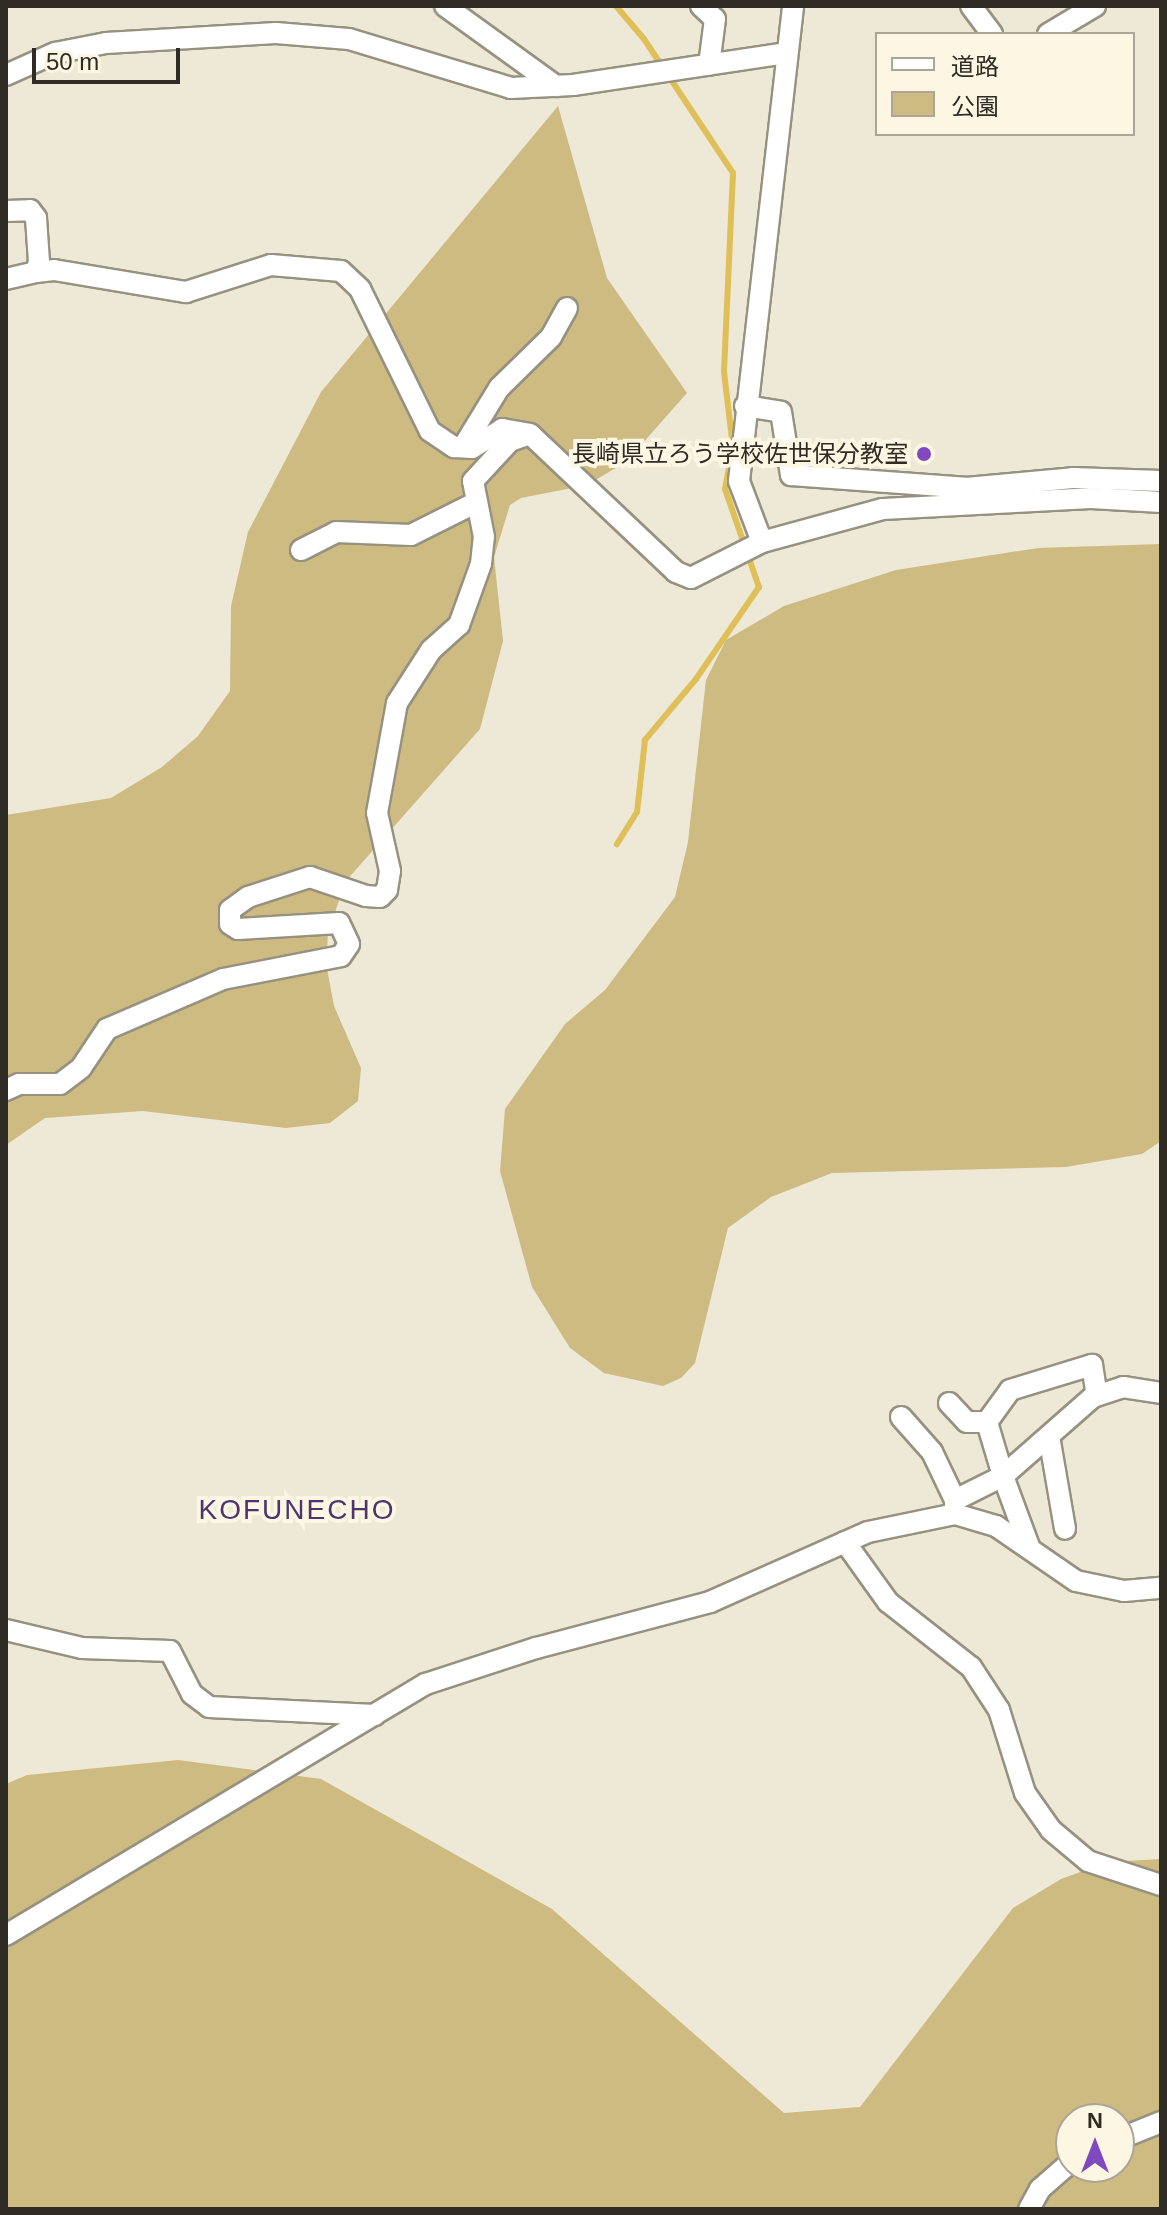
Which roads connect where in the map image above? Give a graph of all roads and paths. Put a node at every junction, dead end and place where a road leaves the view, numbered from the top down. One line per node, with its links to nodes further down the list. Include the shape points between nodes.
1 (445, 6): 11 (street)
2 (701, 6): 9 (street, via 715,19)
3 (793, 6): 8 (street)
4 (971, 6): 6 (street)
5 (1095, 6): 7 (street)
6 (990, 32)
7 (1051, 32)
8 (786, 53): 9 (street); 16 (street)
9 (709, 65): 11 (street)
10 (6, 75): 11 (street, via 55,53 106,43 276,33 349,39 511,88)
11 (556, 86)
12 (6, 211): 13 (street, via 30,210 36,218)
13 (36, 272): 14 (street); 18 (street, via 54,270 186,292 271,265 341,271 360,289 430,431)
14 (6, 279)
15 (567, 308): 18 (street, via 551,337 499,388)
16 (745, 406): 19 (street, via 781,412 791,475 966,488 1073,478); 22 (street, via 739,481)
17 (530, 434): 18 (street, via 502,429 472,448); 21 (street, via 510,441 473,481); 22 (street, via 676,572 691,578)
18 (463, 447)
19 (1161, 481)
20 (1161, 502): 22 (street, via 1091,498 931,510 910,506)
21 (475, 503): 23 (street, via 411,535 336,532); 24 (street, via 484,537 481,564 459,625 431,650 397,703 377,813 390,871 387,890 380,897 366,896 310,877 248,897 230,910 230,924 238,929 339,923 349,944 341,956 223,979 107,1029 81,1068 60,1084 19,1084)
22 (757, 545)
23 (301, 550)
24 (6, 1090)
25 (1161, 1393): 26 (street, via 1123,1387)
26 (1097, 1396): 29 (street, via 1092,1365 1010,1390); 30 (street)
27 (949, 1403): 29 (street, via 967,1422)
28 (901, 1417): 32 (street, via 932,1452)
29 (987, 1422): 31 (street)
30 (1049, 1436): 31 (street); 33 (street)
31 (1003, 1476): 32 (street); 35 (street)
32 (955, 1507): 34 (street); 35 (street)
33 (1065, 1529)
34 (845, 1542): 38 (street, via 710,1602 536,1648 426,1684); 39 (street, via 888,1602 971,1667 999,1710 1025,1793 1051,1830 1088,1861)
35 (1030, 1549): 36 (street, via 1076,1581 1124,1591)
36 (1161, 1588)
37 (6, 1630): 38 (street, via 82,1648 170,1651 192,1694 209,1707)
38 (375, 1715): 40 (street)
39 (1161, 1885)
40 (6, 1935)
41 (1161, 2122): 42 (street)
42 (1135, 2133)
43 (1055, 2176): 44 (street)
44 (1029, 2209)

